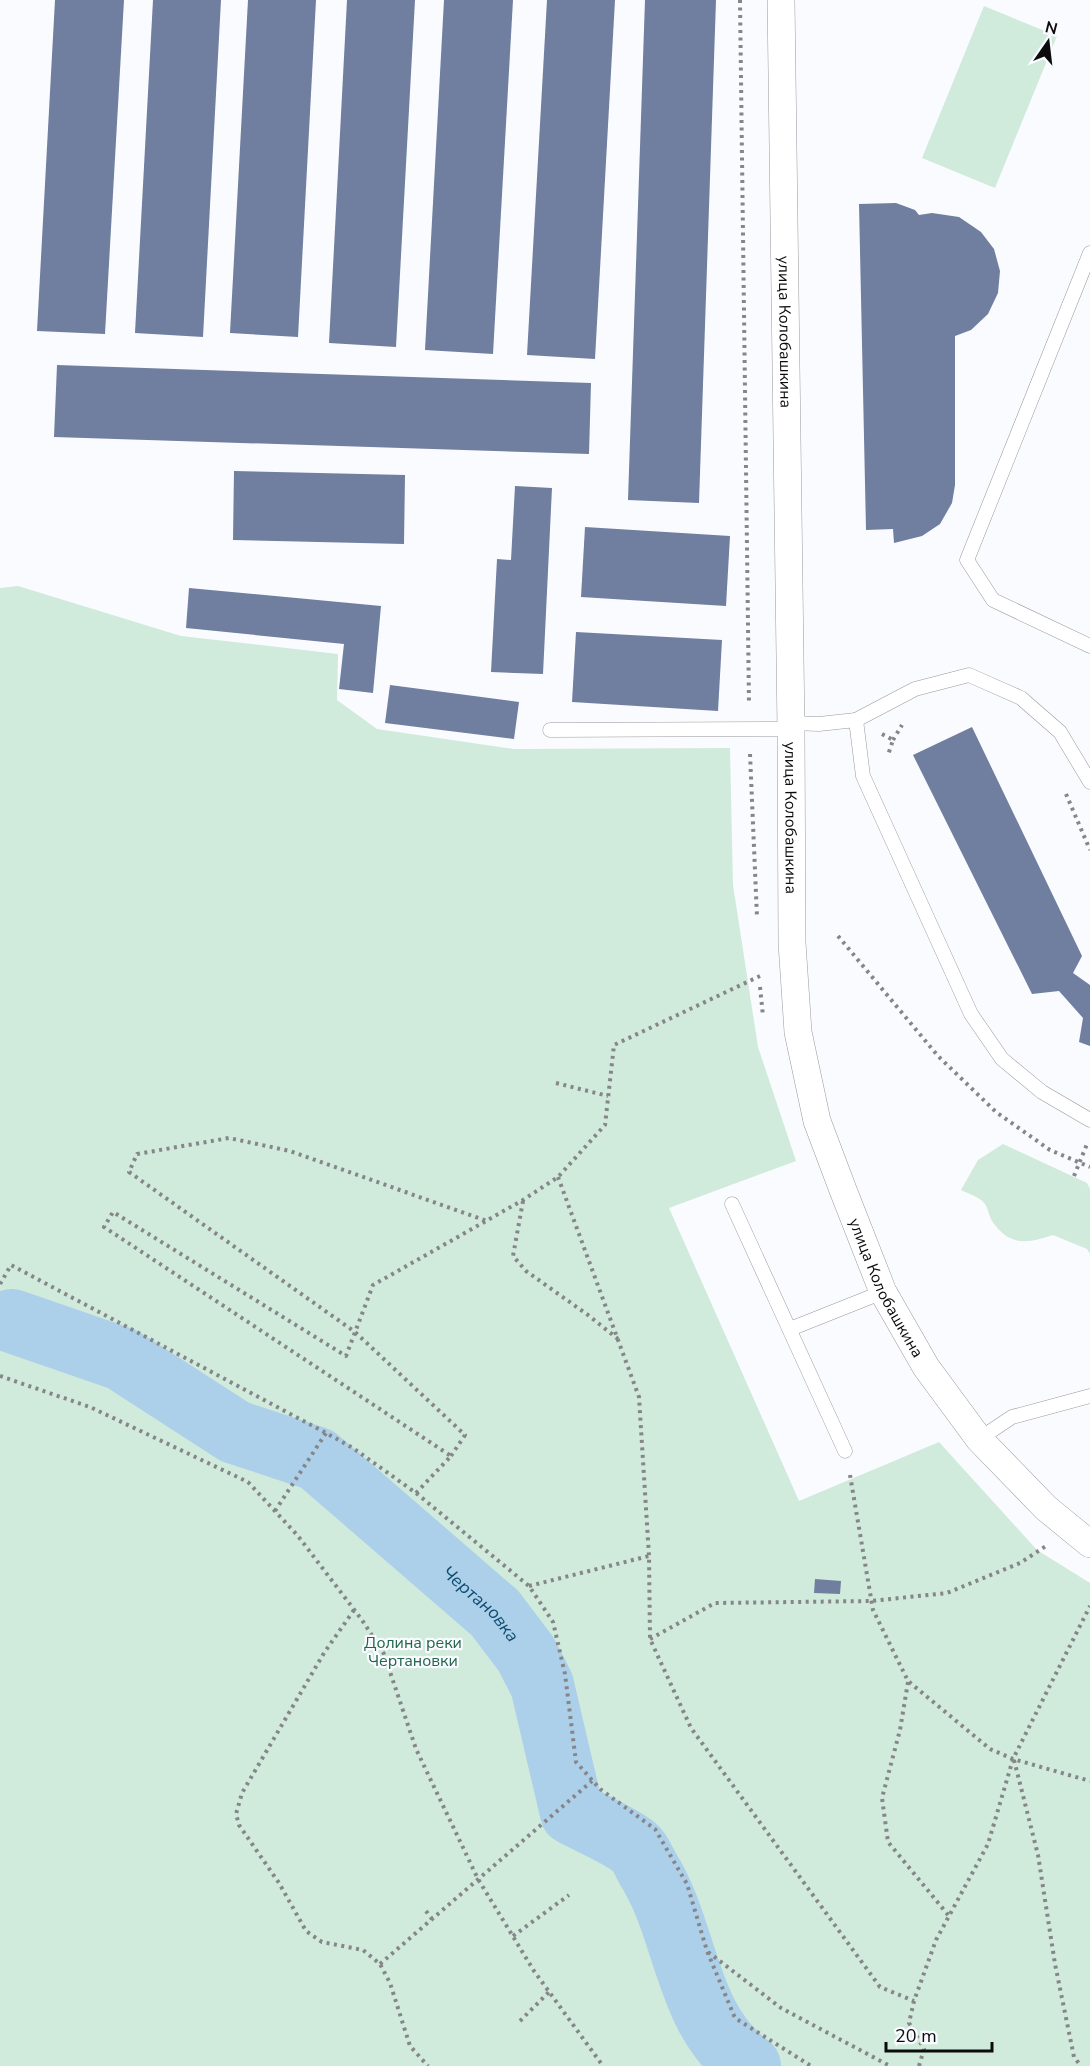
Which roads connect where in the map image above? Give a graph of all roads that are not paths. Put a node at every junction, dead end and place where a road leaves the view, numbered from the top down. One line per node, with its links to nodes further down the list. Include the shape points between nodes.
1 (781, 0): 5 (street, улица Колобашкина)
2 (1090, 253): 3 (lane, via 967,560 993,600)
3 (1090, 646)
4 (856, 720): 5 (lane); 7 (lane, via 915,689 969,675 1021,698 1060,732); 8 (lane, via 863,776 971,1014 1002,1059 1042,1092)
5 (791, 726): 6 (lane); 10 (street, улица Колобашкина, via 792,944 798,1032 817,1121)
6 (550, 730)
7 (1090, 782)
8 (1090, 1120)
9 (732, 1204): 11 (lane)
10 (883, 1292): 11 (lane); 13 (street, улица Колобашкина, via 926,1367)
11 (790, 1329): 14 (lane)
12 (1090, 1396): 13 (lane, via 1012,1417)
13 (979, 1439): 15 (street, улица Колобашкина, via 1046,1508)
14 (845, 1451)
15 (1090, 1544)

